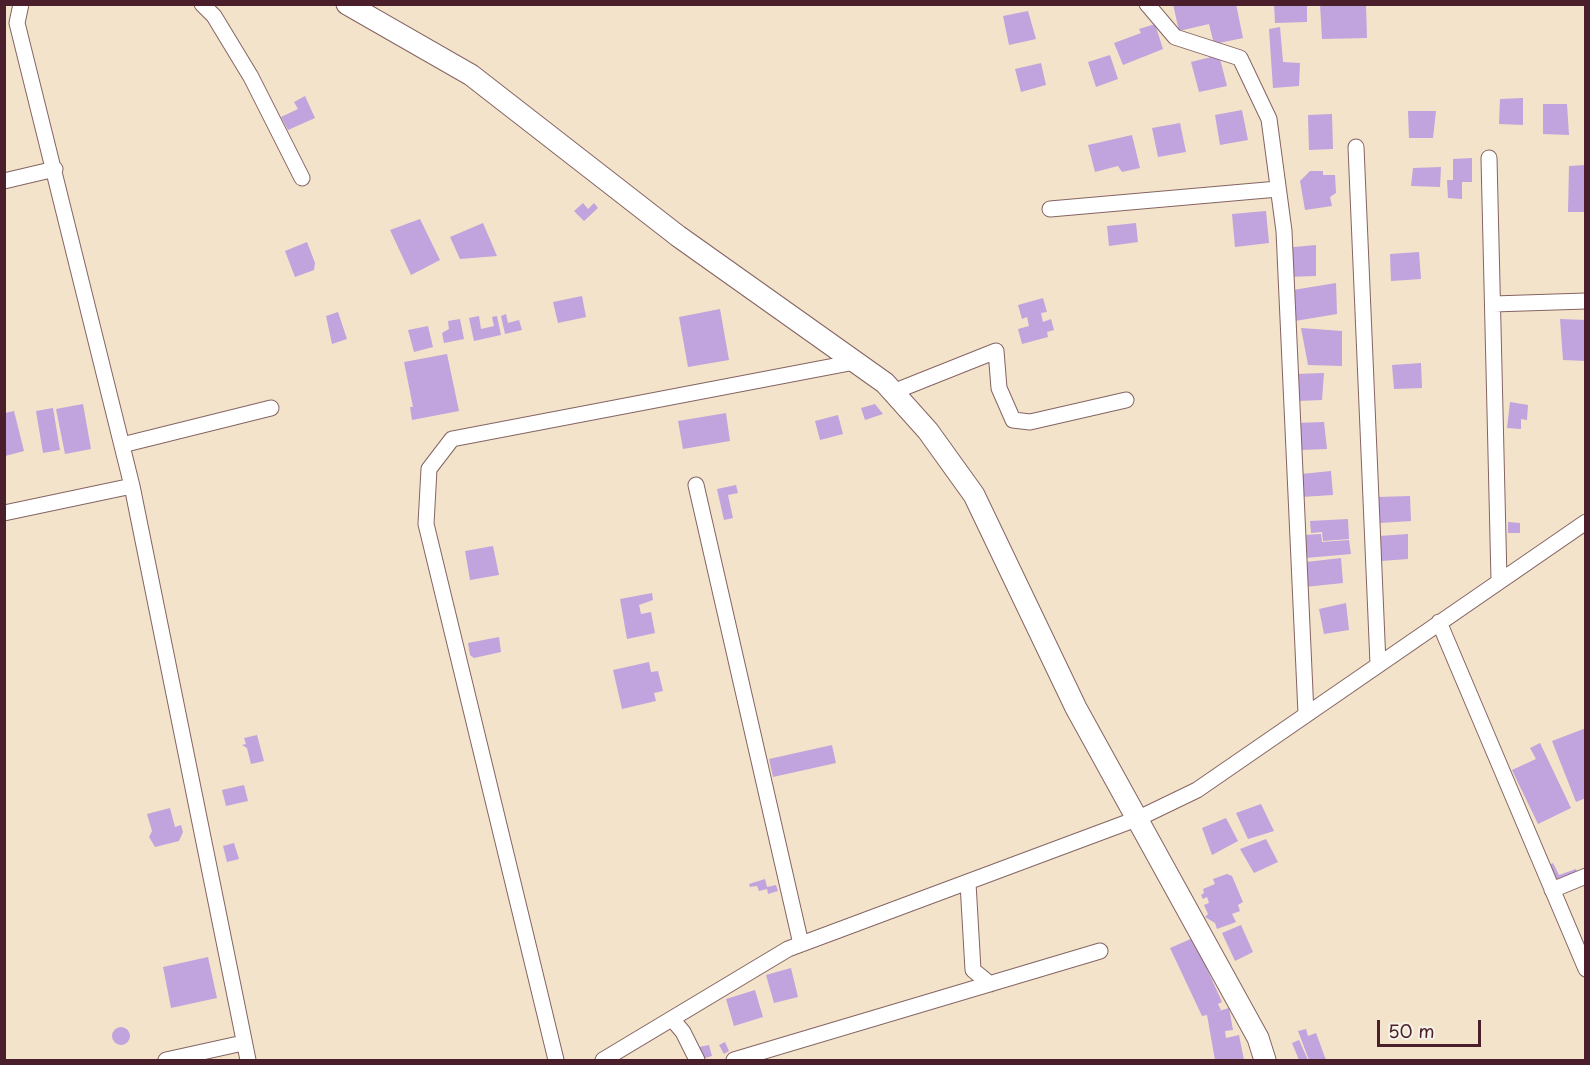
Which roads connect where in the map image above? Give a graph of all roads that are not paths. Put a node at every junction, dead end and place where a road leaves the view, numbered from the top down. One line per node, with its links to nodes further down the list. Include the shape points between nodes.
1 (21, 4): 7 (street, via 17,23)
2 (202, 4): 8 (street, via 214,16 251,77)
3 (347, 4): 14 (street, via 471,75 678,236)
4 (1147, 4): 10 (street, via 1175,37 1240,58 1269,119)
5 (1356, 147): 25 (street)
6 (1489, 158): 13 (street)
7 (55, 169): 9 (street); 18 (street)
8 (302, 178)
9 (4, 181)
10 (1278, 189): 11 (street); 26 (street, via 1284,231)
11 (1050, 209)
12 (1586, 300): 13 (street)
13 (1493, 304): 23 (street)
14 (855, 362): 15 (street); 39 (street, via 452,438 429,469 426,524)
15 (893, 392): 16 (street, via 996,351 999,388 1013,420 1030,422); 27 (street, via 928,431 974,495 1076,708)
16 (1126, 400)
17 (271, 408): 18 (street)
18 (122, 445): 20 (street)
19 (696, 484): 31 (street)
20 (132, 486): 21 (street); 36 (street)
21 (4, 513)
22 (1586, 522): 23 (street)
23 (1499, 580): 24 (street)
24 (1438, 622): 25 (street); 30 (street)
25 (1378, 664): 26 (street)
26 (1306, 714): 27 (street, via 1197,790)
27 (1139, 818): 29 (street); 43 (street, via 1258,1038)
28 (1586, 876): 30 (street)
29 (968, 884): 31 (street); 34 (street, via 974,970)
30 (1552, 890): 33 (street)
31 (801, 945): 35 (street)
32 (1100, 951): 34 (street)
33 (1586, 969)
34 (990, 984): 42 (street)
35 (672, 1019): 40 (street); 41 (street)
36 (243, 1043): 37 (street); 38 (street)
37 (166, 1060)
38 (248, 1060)
39 (556, 1060)
40 (603, 1060)
41 (697, 1060)
42 (734, 1060)
43 (1265, 1060)

